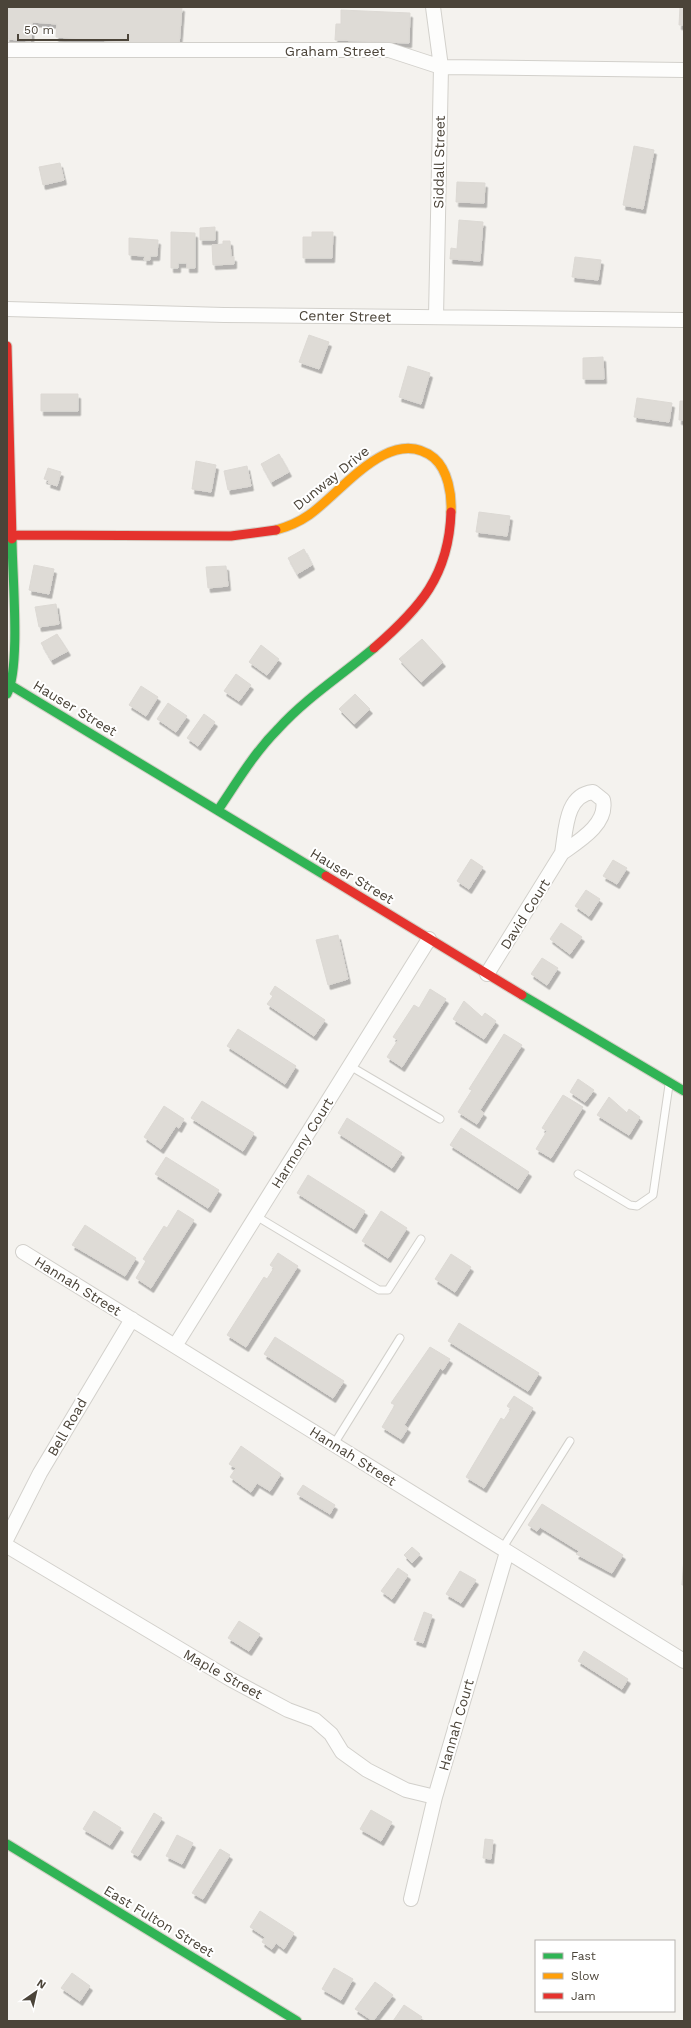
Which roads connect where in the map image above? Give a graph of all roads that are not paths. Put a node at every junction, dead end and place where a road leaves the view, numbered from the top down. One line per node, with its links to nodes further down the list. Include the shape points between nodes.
1 (432, 7): 3 (street, Siddall Street)
2 (7, 50): 3 (street, Graham Street, via 389,50)
3 (441, 67): 4 (street, Graham Street); 6 (street, Siddall Street)
4 (684, 70)
5 (7, 309): 6 (street, Center Street)
6 (436, 317): 7 (street, Center Street)
7 (684, 320)
8 (7, 346): 9 (street)
9 (12, 535): 10 (street, via 14,645); 11 (street, Dunway Drive, via 220,535 270,532 298,522 316,511 381,455 402,448 411,448 427,453 440,465 450,490 452,518 445,556 435,581 412,612 387,638 281,725)
10 (8, 688): 11 (street, Hauser Street)
11 (218, 810): 13 (street, Hauser Street)
12 (562, 853): 14 (street, David Court)
13 (429, 939): 14 (street, Hauser Street); 15 (street, Harmony Court)
14 (487, 974): 16 (street, Hauser Street)
15 (350, 1066): 18 (lane); 20 (street, Harmony Court)
16 (669, 1083): 17 (street, Hauser Street); 19 (lane, via 653,1195 637,1206 630,1205)
17 (684, 1091)
18 (440, 1119)
19 (578, 1174)
20 (256, 1216): 21 (lane, via 379,1290 388,1290); 25 (street, Harmony Court)
21 (421, 1239)
22 (23, 1252): 23 (street, Hannah Street)
23 (132, 1319): 25 (street, Hannah Street); 28 (street, Bell Road, via 44,1467)
24 (400, 1338): 27 (lane)
25 (175, 1346): 27 (street, Hannah Street)
26 (570, 1441): 30 (lane)
27 (334, 1444): 30 (street, Hannah Street)
28 (7, 1538)
29 (7, 1546): 32 (street, Maple Street, via 230,1679 288,1710 316,1720 331,1734 342,1752 367,1770 406,1790)
30 (505, 1550): 31 (street, Hannah Street); 32 (street, Hannah Court)
31 (684, 1662)
32 (435, 1797): 34 (street, Hannah Court)
33 (7, 1844): 35 (street, East Fulton Street)
34 (411, 1899)
35 (297, 2021)

